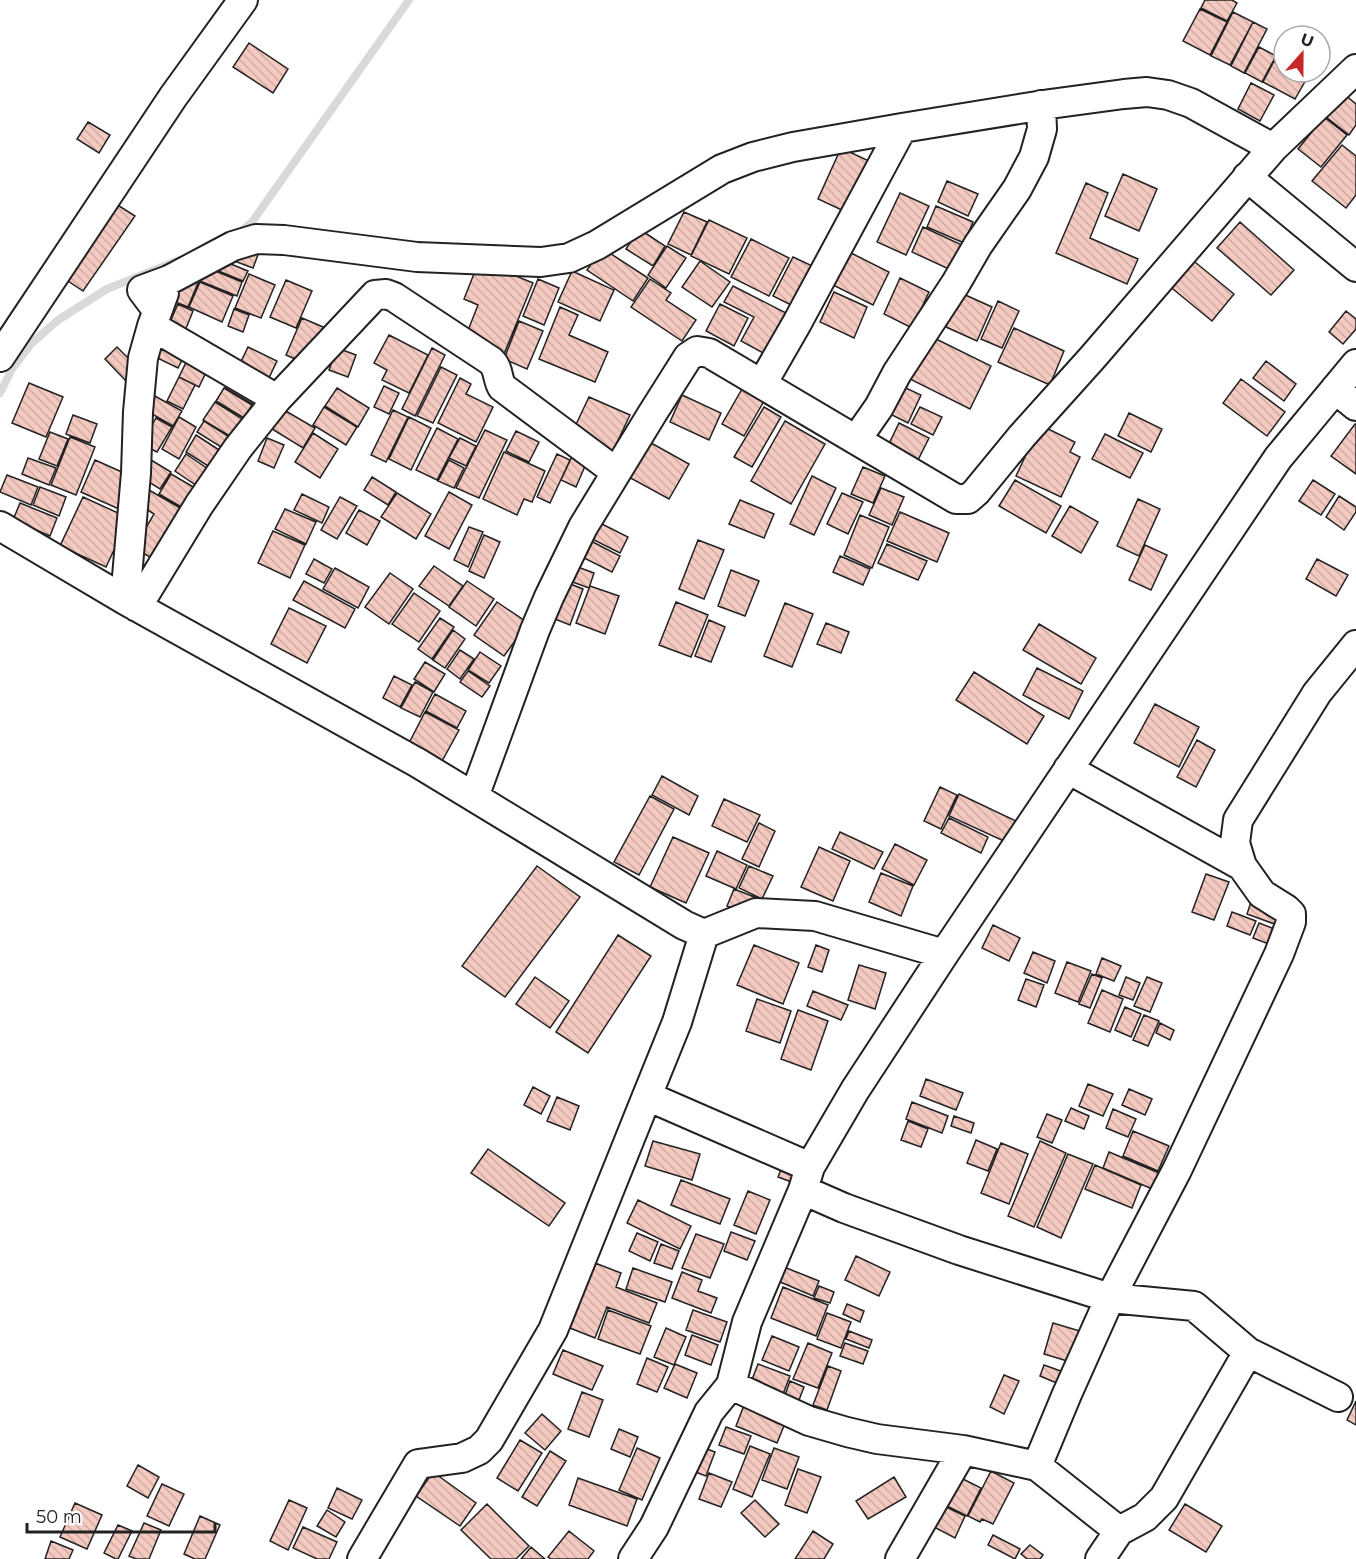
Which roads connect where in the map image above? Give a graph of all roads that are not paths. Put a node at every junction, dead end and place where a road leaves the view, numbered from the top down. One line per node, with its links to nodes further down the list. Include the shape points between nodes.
1 (243, 0): 9 (street, via 173,97)
2 (1356, 69): 5 (street)
3 (1041, 105): 4 (street); 5 (street, via 1147,92 1168,94); 14 (street, via 1042,129 1034,157 1017,189)
4 (902, 128): 8 (street, via 793,147 722,169 569,258 541,262 417,257 256,240 233,246 142,290); 11 (street)
5 (1273, 148): 6 (street)
6 (1247, 177): 7 (street); 14 (street, via 968,499 956,499)
7 (1356, 267)
8 (155, 318): 13 (street); 17 (street, via 143,358 138,412)
9 (0, 357)
10 (1356, 364): 12 (street)
11 (762, 384): 14 (street); 15 (street, via 709,353 697,351 688,357)
12 (1346, 398): 19 (street, via 1278,458)
13 (277, 399): 15 (street, via 375,295 386,294 494,363 502,387); 17 (street, via 238,448)
14 (856, 440)
15 (616, 472): 20 (street, via 583,527 549,597)
16 (0, 526): 17 (street)
17 (131, 603): 20 (street)
18 (1356, 645): 21 (street, via 1317,693 1238,820 1235,843)
19 (1068, 769): 21 (street); 23 (street)
20 (474, 797): 22 (street)
21 (1242, 866): 26 (street, via 1262,894 1291,914 1291,922 1177,1170)
22 (704, 934): 23 (street, via 756,913 815,916); 24 (street, via 677,1022)
23 (944, 954): 25 (street, via 855,1090)
24 (647, 1096): 25 (street); 33 (street, via 553,1330 489,1440 462,1458 418,1464)
25 (807, 1179): 26 (street, via 844,1208); 28 (street, via 747,1322)
26 (1110, 1298): 27 (street, via 1194,1306); 31 (street)
27 (1248, 1352): 29 (street); 32 (street, via 1164,1497 1145,1517)
28 (731, 1385): 30 (street, via 809,1421 847,1432); 34 (street, via 709,1412 654,1527)
29 (1338, 1397)
30 (963, 1450): 31 (street); 35 (street)
31 (1037, 1466): 32 (street)
32 (1119, 1531): 36 (street)
33 (362, 1559)
34 (633, 1559)
35 (900, 1559)
36 (1100, 1559)

